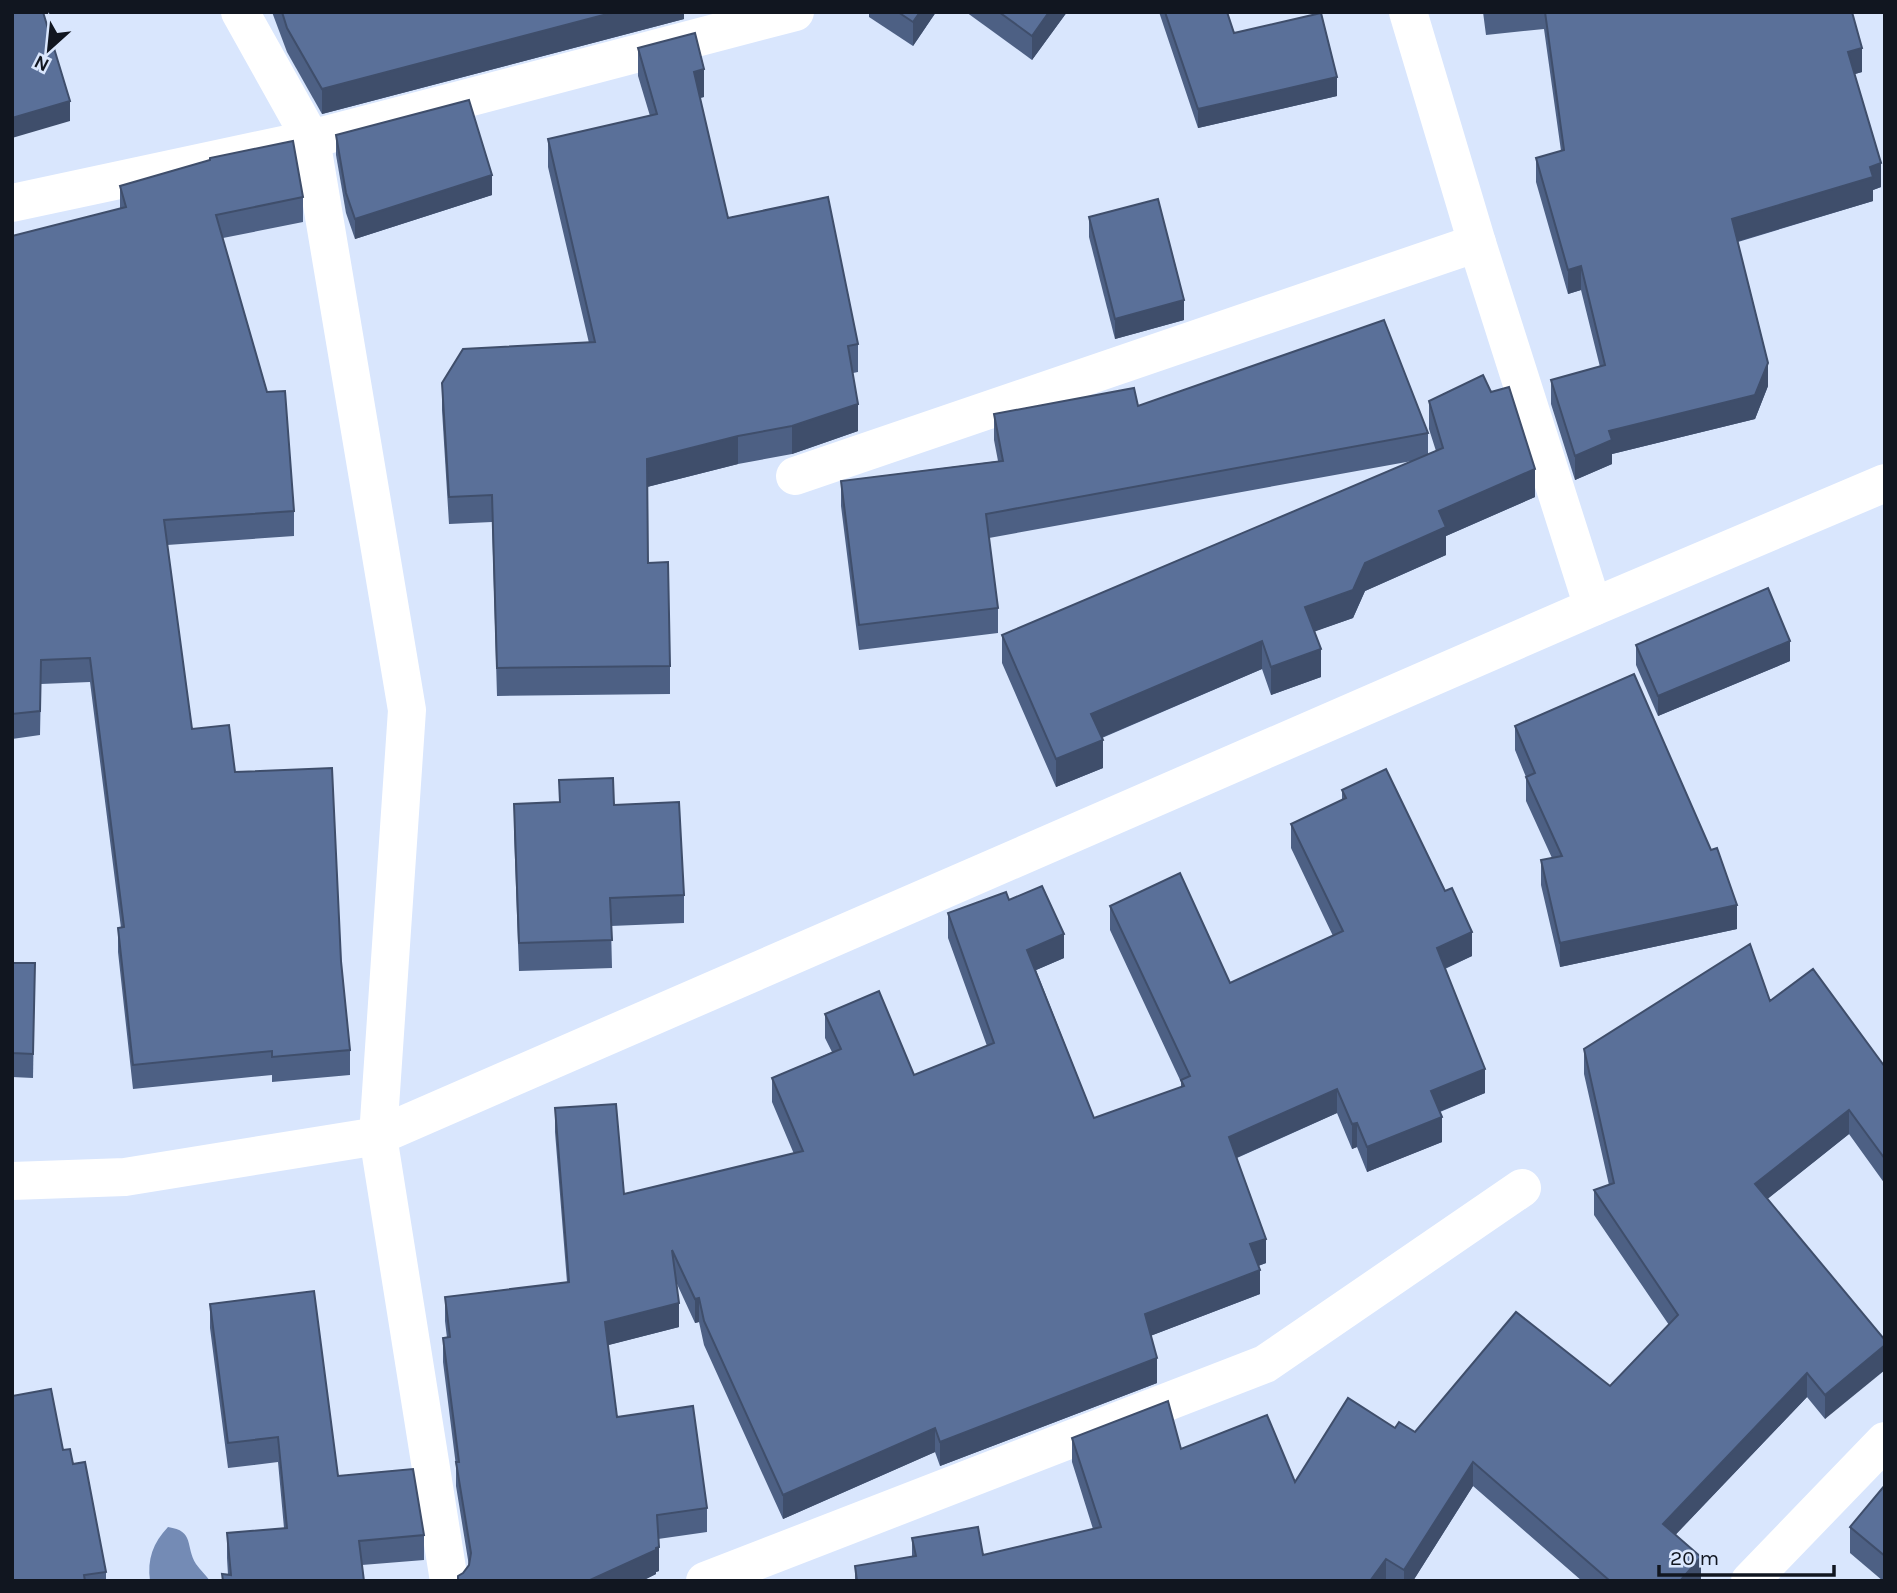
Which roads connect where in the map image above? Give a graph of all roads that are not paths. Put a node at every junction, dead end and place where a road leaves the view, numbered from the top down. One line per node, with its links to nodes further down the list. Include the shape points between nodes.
1 (240, 12): 4 (street)
2 (795, 12): 4 (street)
3 (1408, 12): 6 (street)
4 (311, 139): 5 (street); 10 (street, via 407,710)
5 (12, 203)
6 (1477, 243): 7 (street); 9 (street)
7 (795, 476)
8 (1885, 482): 9 (street)
9 (1593, 607): 10 (street)
10 (378, 1136): 11 (street, via 125,1177); 14 (street)
11 (12, 1181)
12 (1522, 1188): 15 (street, via 1265,1364)
13 (1885, 1441): 16 (street)
14 (449, 1581)
15 (705, 1581)
16 (1750, 1581)

